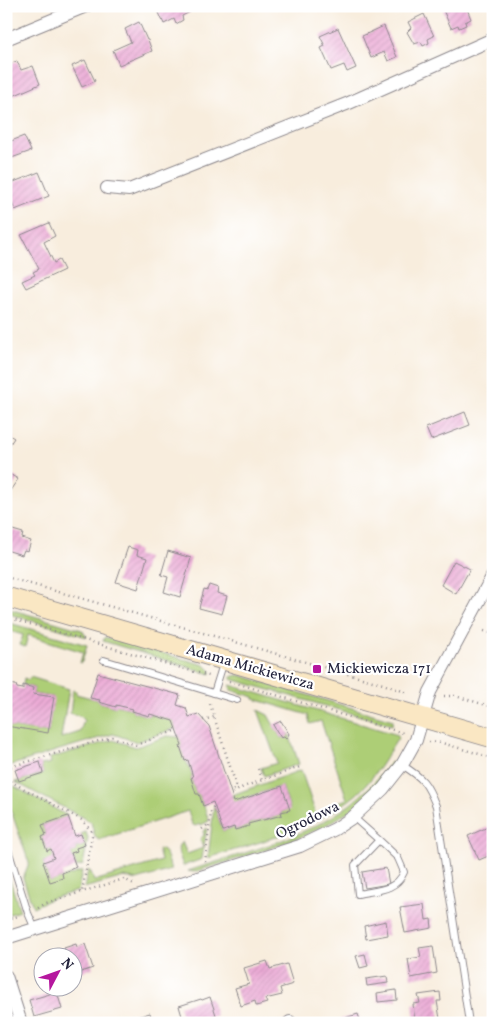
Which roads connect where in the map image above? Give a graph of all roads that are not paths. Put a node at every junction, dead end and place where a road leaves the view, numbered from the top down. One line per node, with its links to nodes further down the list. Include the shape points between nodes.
1 (86, 6): 2 (street)
2 (6, 39)
3 (493, 39): 4 (street, via 349,103 129,190)
4 (107, 188)
5 (493, 575): 11 (street, Ogrodowa, via 430,692)
6 (6, 597): 8 (main road, Adama Mickiewicza)
7 (104, 660): 9 (lane)
8 (224, 660): 9 (lane); 11 (main road, Adama Mickiewicza)
9 (214, 693): 10 (lane)
10 (237, 700)
11 (422, 719): 12 (main road, Adama Mickiewicza); 13 (street, Ogrodowa, via 416,740)
12 (493, 738)
13 (402, 765): 14 (street, Ogrodowa, via 383,790); 21 (lane, via 420,777 436,806)
14 (354, 817): 15 (lane); 17 (street, Ogrodowa, via 300,846)
15 (379, 840): 15 (lane, via 398,858 404,872 397,884 358,894 355,865)
16 (6, 843): 17 (lane)
17 (36, 929): 18 (street, Ogrodowa)
18 (6, 938)
19 (6, 976): 20 (street)
20 (21, 1023)
21 (469, 1023)

